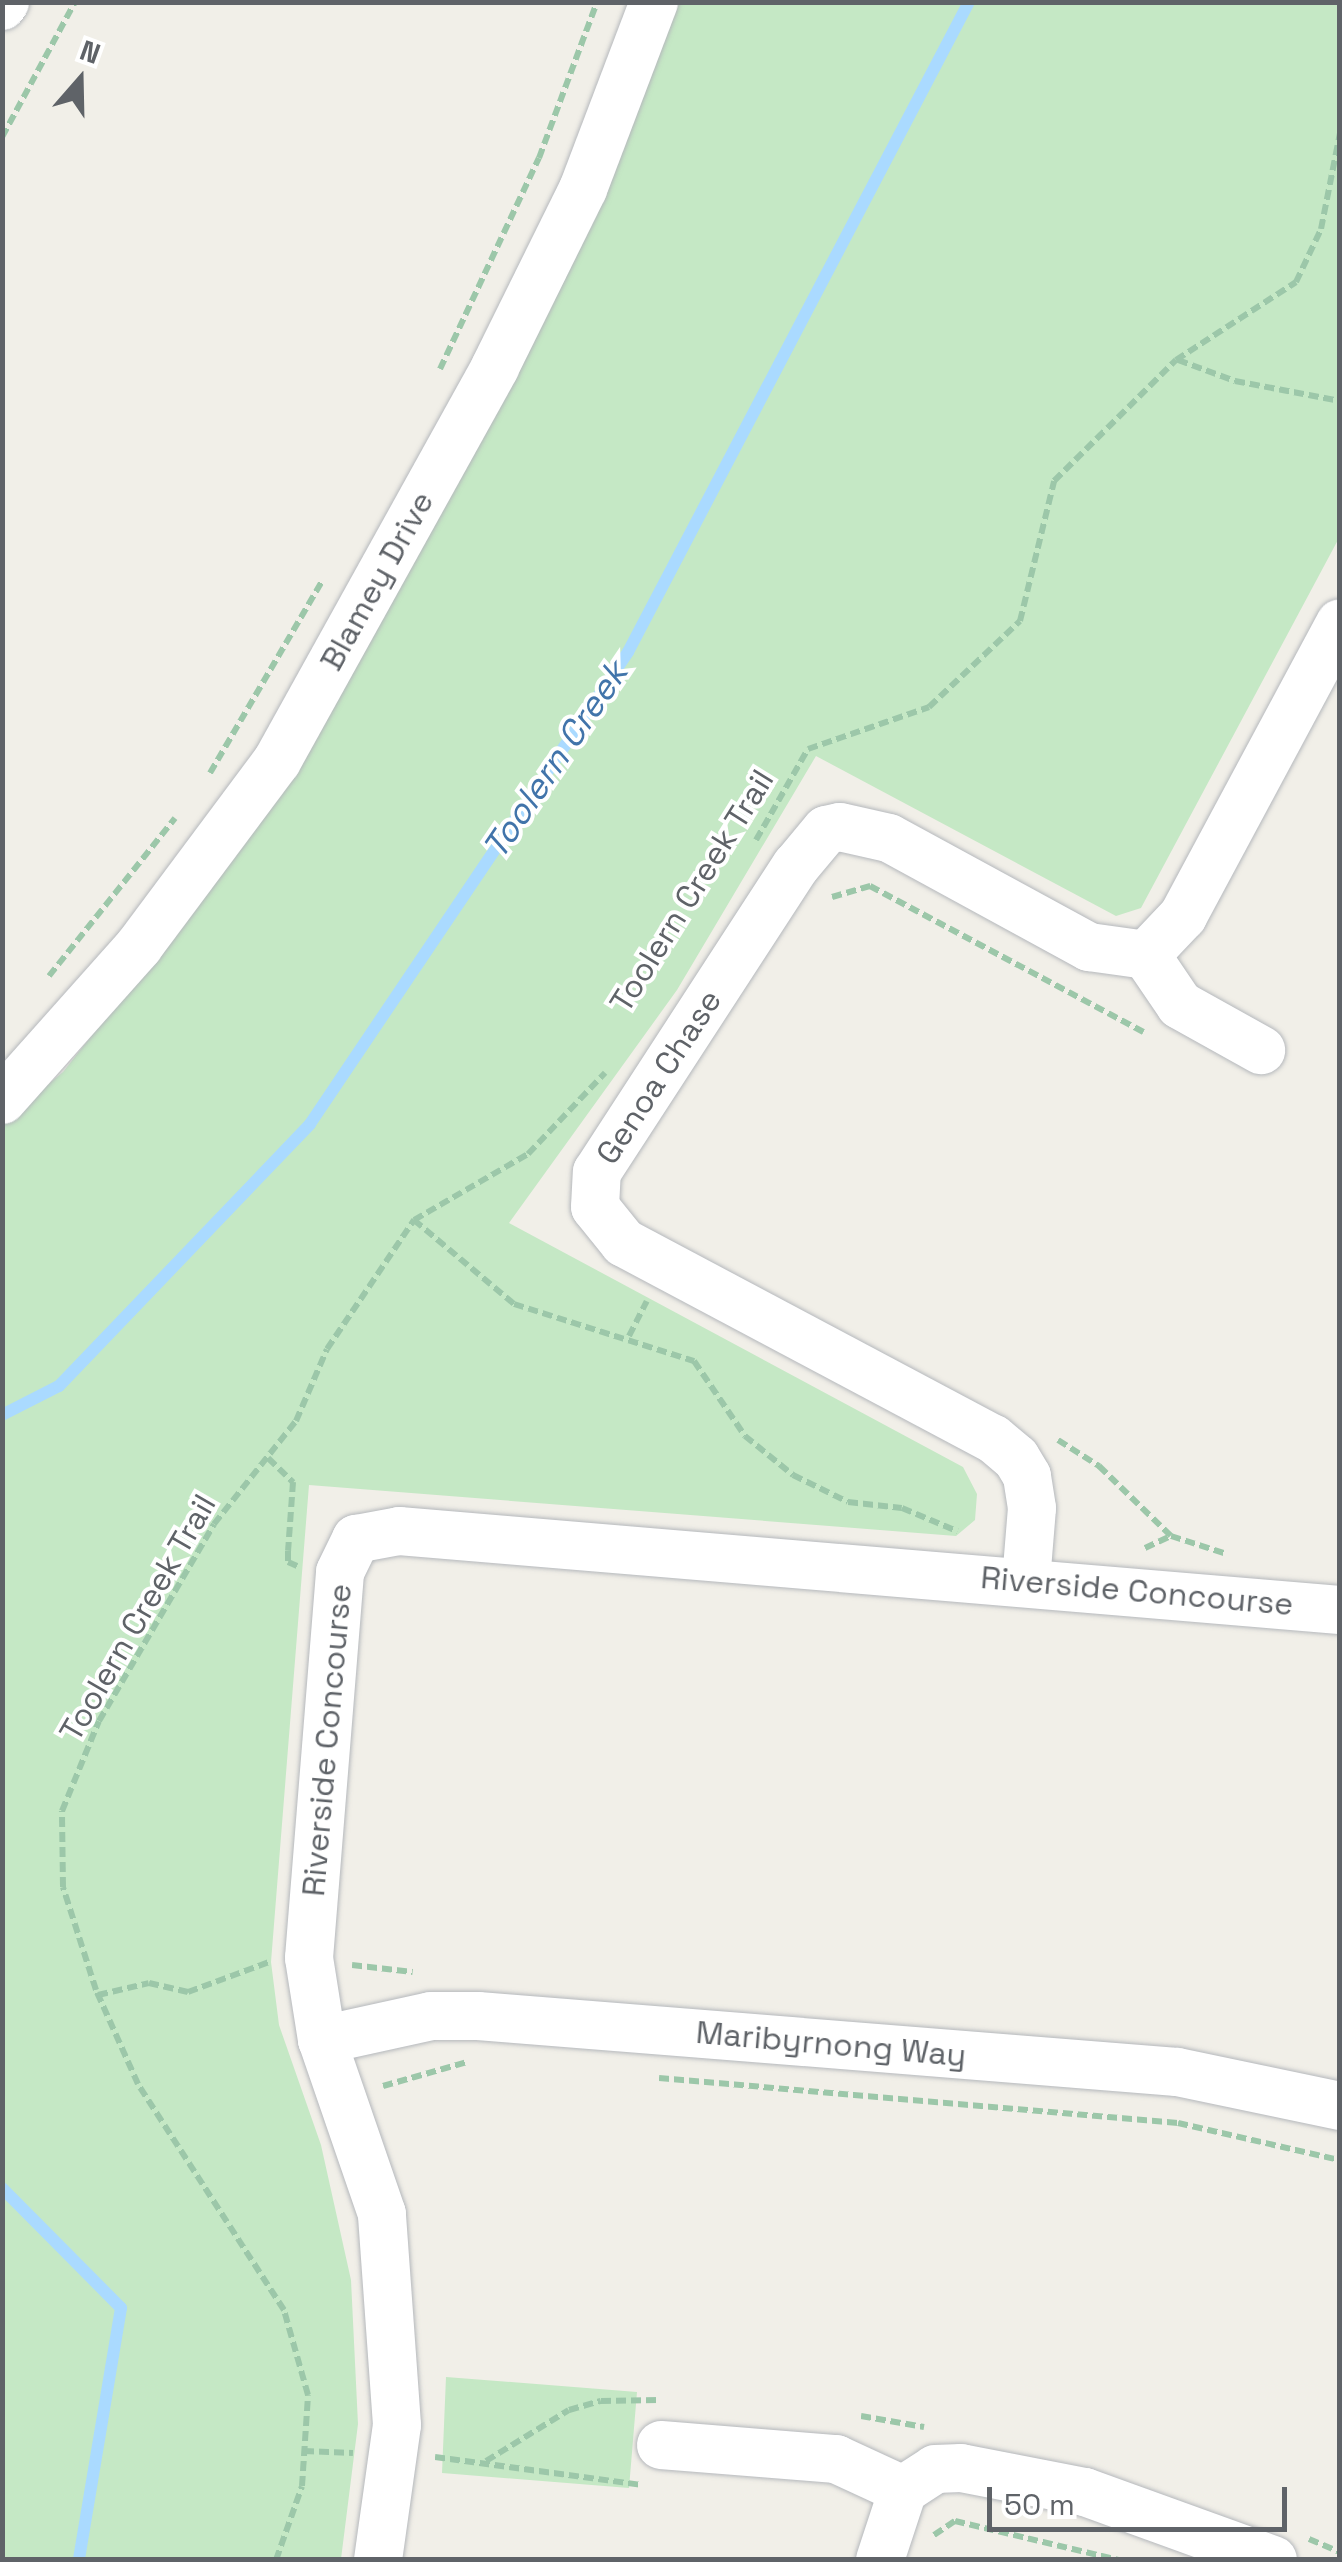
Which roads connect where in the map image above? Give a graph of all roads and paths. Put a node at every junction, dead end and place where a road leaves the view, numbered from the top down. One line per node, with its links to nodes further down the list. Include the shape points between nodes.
1 (75, 2): 5 (path)
2 (597, 2): 7 (path, via 540,158)
3 (654, 2): 20 (street, Blamey Drive, via 584,189 504,349 277,761 139,946)
4 (1340, 133): 6 (path, Toolern Creek Trail, via 1321,229 1296,282)
5 (2, 137)
6 (1176, 360): 8 (path, via 1235,381); 13 (path, Toolern Creek Trail, via 1054,482 1020,620 929,707 808,749)
7 (433, 384)
8 (1340, 401)
9 (332, 564): 11 (path)
10 (1340, 623): 15 (street, via 1183,916)
11 (205, 780)
12 (180, 811): 16 (path)
13 (750, 851)
14 (824, 908): 17 (path, via 836,891 870,886)
15 (1146, 956): 18 (street, via 1180,1005); 24 (street, Genoa Chase, via 1089,947 889,838 840,826 826,830 618,1136 594,1186 594,1207 624,1243 992,1439 1016,1458 1030,1492)
16 (44, 982)
17 (1151, 1036)
18 (1261, 1050)
19 (614, 1060): 21 (path, Toolern Creek Trail, via 528,1154)
20 (2, 1100)
21 (414, 1220): 24 (path, via 514,1304 694,1361 745,1436 793,1474 848,1502 902,1508); 27 (path, Toolern Creek Trail, via 327,1349 296,1421 205,1539 100,1721 62,1811 64,1886)
22 (1040, 1428): 23 (path, via 1099,1466)
23 (1171, 1536)
24 (1027, 1560): 25 (street, Riverside Concourse); 26 (street, Riverside Concourse, via 399,1531 356,1539 340,1572)
25 (1340, 1610)
26 (310, 1958): 27 (path, via 284,1956 188,1992 149,1983); 28 (street, Riverside Concourse)
27 (98, 1995): 38 (path, Toolern Creek Trail, via 138,2084 284,2310 308,2395 302,2486)
28 (322, 2040): 32 (street, Maribyrnong Way, via 431,2016 478,2016 1178,2072); 34 (street, Riverside Concourse, via 382,2214 397,2374)
29 (487, 2064): 31 (path, via 468,2062)
30 (645, 2077): 33 (path, via 1178,2123)
31 (377, 2087)
32 (1340, 2106)
33 (1340, 2160)
34 (394, 2454): 35 (path); 39 (street, Riverside Concourse)
35 (657, 2465): 36 (street, via 836,2459)
36 (902, 2490): 40 (street); 42 (street, via 935,2469 1002,2475 1168,2517)
37 (926, 2540): 41 (path, via 955,2522)
38 (276, 2560)
39 (378, 2560)
40 (880, 2560)
41 (1119, 2560)
42 (1273, 2560)

